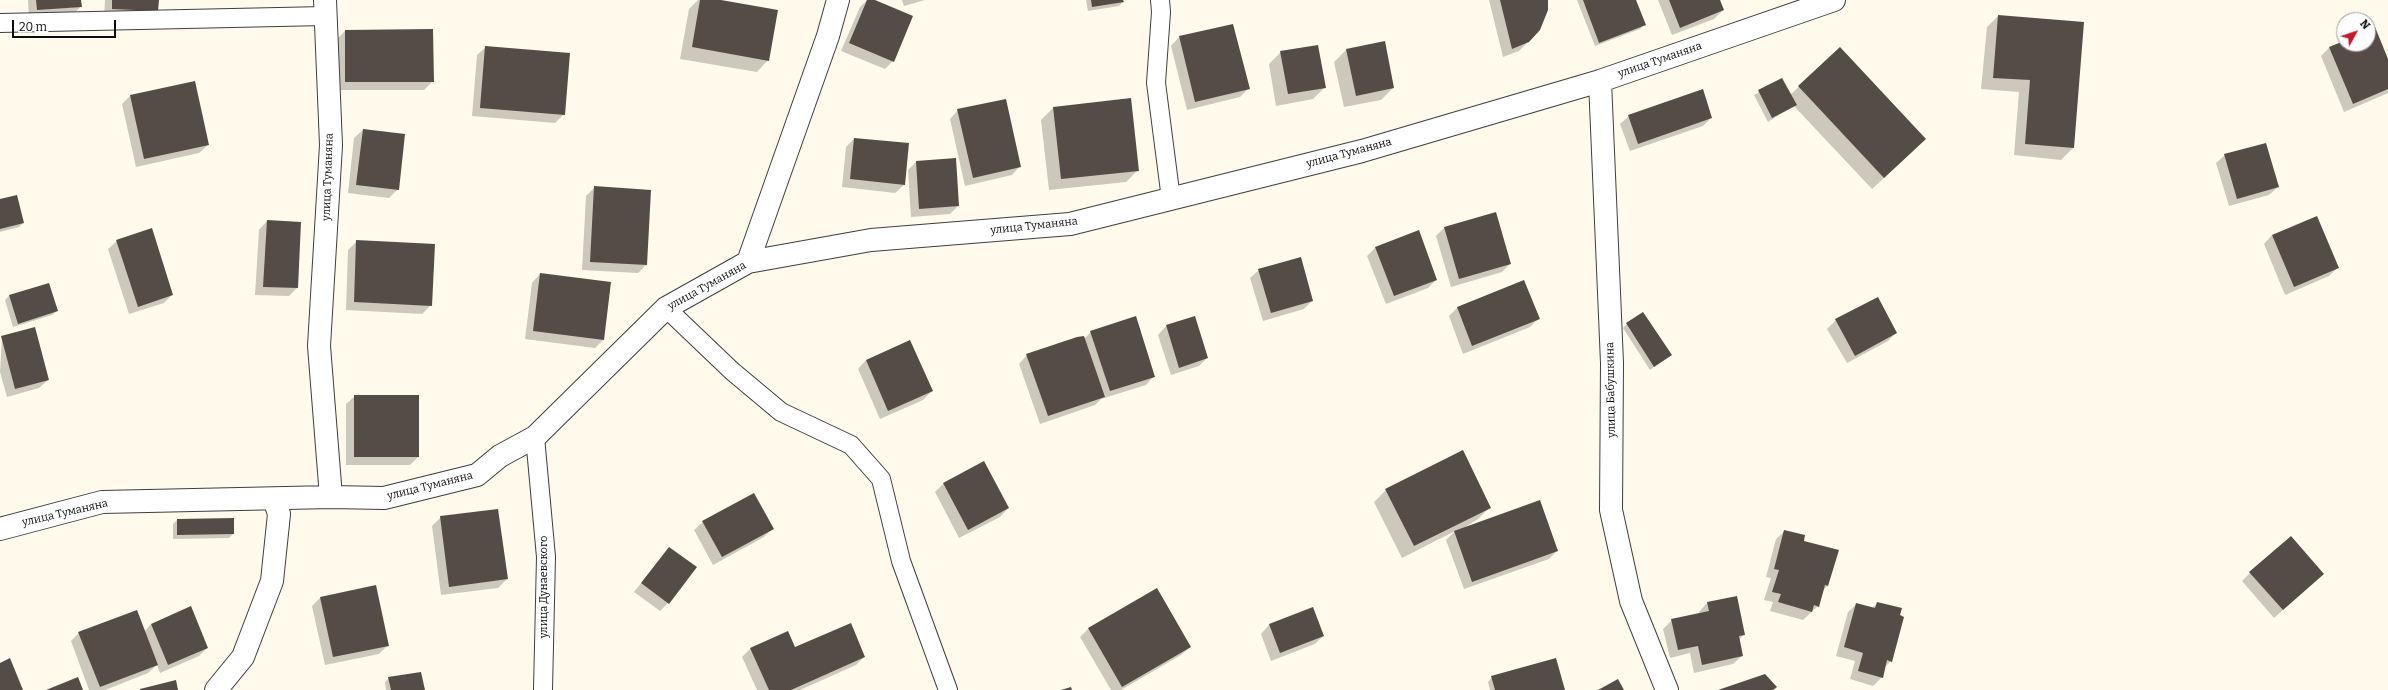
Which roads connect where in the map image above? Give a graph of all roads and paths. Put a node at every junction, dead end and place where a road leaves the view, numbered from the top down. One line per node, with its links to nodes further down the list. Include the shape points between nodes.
1 (838, 0): 8 (street, via 828,36)
2 (1160, 0): 7 (lane, via 1156,83)
3 (1834, 0): 6 (street, улица Туманяна)
4 (325, 8): 5 (lane); 11 (street, улица Туманяна, via 331,145 319,346)
5 (0, 23)
6 (1600, 81): 7 (street, улица Туманяна, via 1362,151); 17 (street, улица Бабушкина, via 1612,363 1612,510 1631,601)
7 (1171, 199): 8 (street, улица Туманяна, via 1070,224 871,240)
8 (748, 262): 9 (street, улица Туманяна)
9 (666, 308): 10 (street, улица Туманяна); 16 (lane, via 732,371 781,412 851,445 881,479 902,561)
10 (535, 437): 11 (street, улица Туманяна, via 500,456 477,475 384,498); 15 (lane, улица Дунаевского, via 546,557)
11 (331, 497): 12 (street, улица Туманяна)
12 (274, 499): 13 (street, улица Туманяна, via 102,502); 14 (street, via 279,514 272,581 243,657)
13 (0, 529)
14 (216, 690)
15 (543, 690)
16 (948, 690)
17 (1667, 690)

